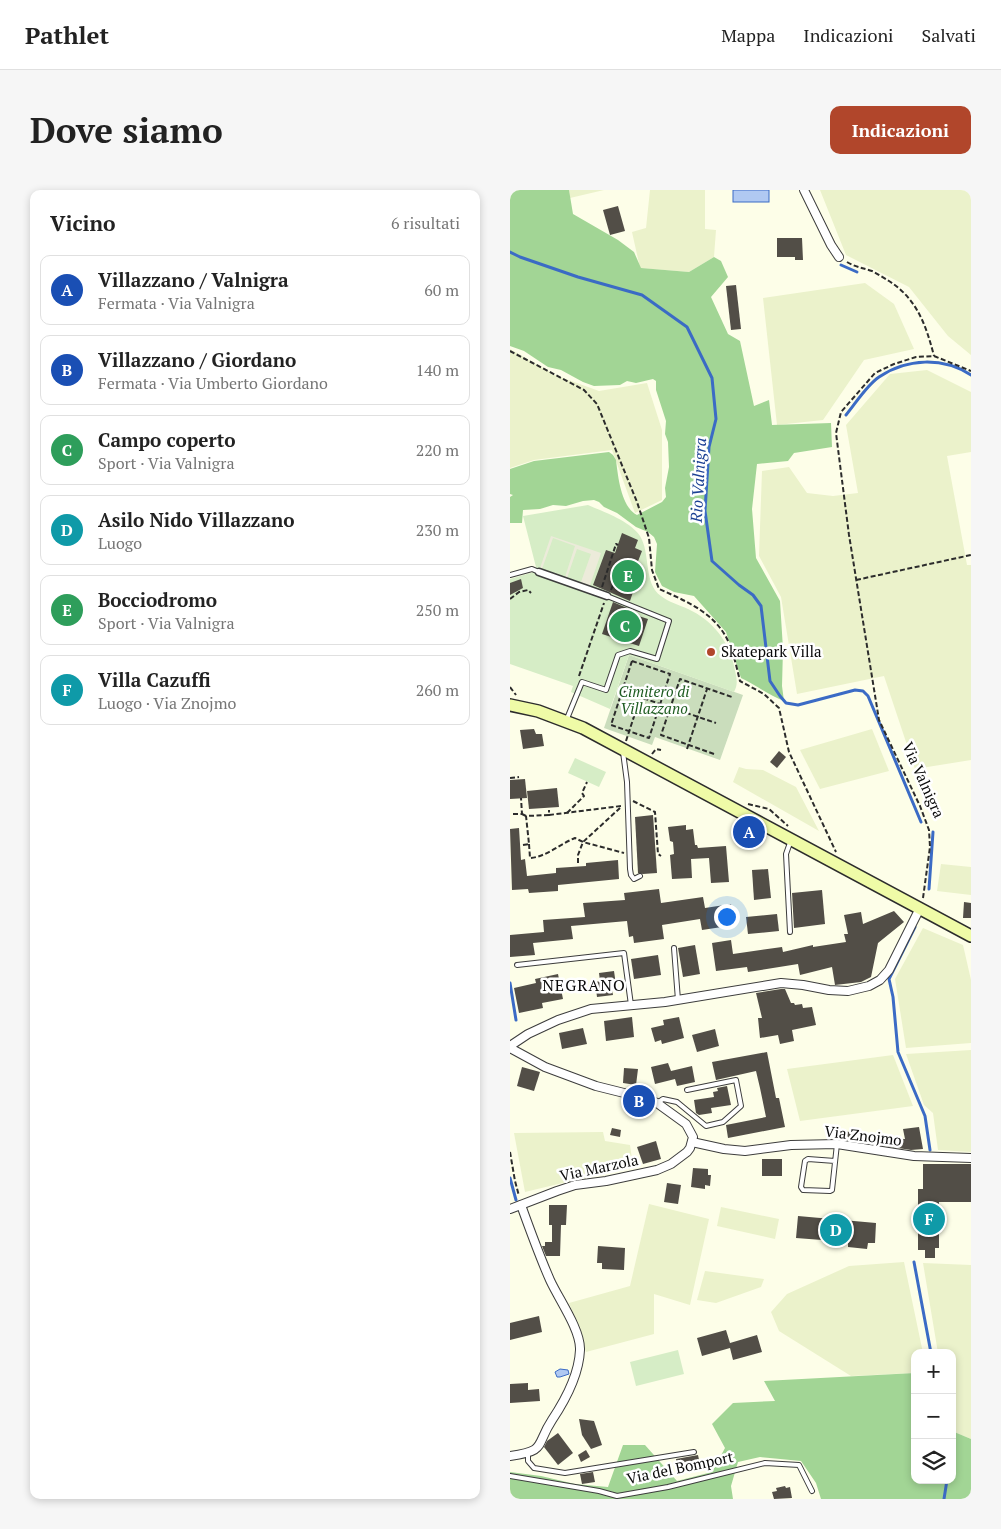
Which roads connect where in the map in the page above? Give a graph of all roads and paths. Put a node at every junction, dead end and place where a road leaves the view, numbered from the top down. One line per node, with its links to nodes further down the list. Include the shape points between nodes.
1 (804, 190): 2 (street)
2 (839, 257): 4 (path, via 900,288 915,304 928,330)
3 (510, 351): 51 (path, via 584,390 597,404 637,502 649,538 652,570 659,589 706,613 729,643 740,681 764,694 779,708 789,752)
4 (934, 356): 5 (path); 10 (path, Via Valnigra, via 916,357 876,373 841,412 836,433)
5 (971, 371)
6 (618, 545): 12 (path)
7 (971, 555): 10 (path)
8 (539, 572): 9 (lane, via 532,569); 12 (street)
9 (510, 575)
10 (856, 580): 53 (path, Via Valnigra, via 879,720 929,830 926,883)
11 (531, 593): 14 (path, via 524,591)
12 (599, 594): 13 (street)
13 (606, 596): 15 (path, via 578,678); 15 (lane, via 669,620 657,659 623,652 615,661 606,690 582,682)
14 (510, 599)
15 (580, 689): 24 (lane)
16 (708, 689): 19 (path); 22 (path, via 680,679); 23 (path)
17 (622, 691): 18 (path); 21 (path, via 632,661 663,671 670,674); 26 (path, via 611,725)
18 (641, 697): 21 (path); 26 (path)
19 (732, 697)
20 (510, 704): 24 (main road)
21 (660, 704): 22 (path); 26 (path, via 650,738)
22 (670, 707): 23 (path); 28 (path, via 661,735)
23 (698, 716): 25 (path); 28 (path)
24 (566, 721): 27 (main road)
25 (716, 722)
26 (630, 731): 27 (path)
27 (625, 745): 37 (lane); 44 (main road)
28 (689, 745): 29 (path); 32 (path)
29 (687, 749)
30 (661, 750): 31 (path, via 656,749)
31 (652, 754)
32 (714, 754)
33 (519, 777): 34 (path)
34 (510, 778)
35 (587, 782): 39 (path, via 582,793 584,796)
36 (521, 798): 41 (path)
37 (627, 798): 48 (lane); 49 (path, via 655,812 658,854)
38 (549, 810): 42 (path)
39 (567, 813): 42 (path); 45 (path, via 622,806)
40 (513, 814): 41 (path)
41 (522, 814): 43 (path)
42 (549, 815): 43 (path)
43 (526, 816): 46 (path)
44 (791, 840): 51 (main road); 54 (lane, via 786,854)
45 (583, 842): 46 (path, via 575,838 540,857 530,858); 48 (path); 50 (path)
46 (529, 844): 47 (path)
47 (523, 845)
48 (629, 854): 52 (lane, via 631,875 634,878)
49 (661, 856)
50 (578, 863)
51 (840, 866): 53 (main road)
52 (640, 876)
53 (919, 910): 55 (main road); 58 (street, via 889,970 869,986 848,991 781,983)
54 (790, 932)
55 (971, 936)
56 (674, 948): 58 (lane)
57 (517, 966): 59 (lane, via 624,953)
58 (678, 1000): 59 (street)
59 (631, 1006): 60 (street, via 591,1009 558,1020 528,1034)
60 (510, 1048): 62 (street, via 545,1067)
61 (687, 1090): 62 (lane, via 736,1080 741,1106 723,1122 706,1126 677,1102 663,1099)
62 (658, 1104): 64 (street, via 686,1124 692,1133)
63 (837, 1144): 64 (street, Via Znojmo, via 745,1151); 66 (street, Via Znojmo, via 905,1155); 67 (lane)
64 (691, 1145): 68 (street, Via Marzola, via 680,1159 657,1170 606,1182 575,1185)
65 (510, 1152): 68 (path)
66 (971, 1158)
67 (835, 1161): 67 (lane, via 830,1192 803,1190 805,1161)
68 (521, 1205): 69 (street, Via Marzola); 71 (street, via 539,1255 573,1324 580,1349 573,1383 539,1447)
69 (510, 1210)
70 (694, 1452): 71 (lane, Via del Bomport, via 565,1473 534,1468 528,1462)
71 (528, 1454): 72 (street)
72 (510, 1456)
73 (510, 1476): 74 (lane, Via del Bomport, via 617,1496 765,1463 798,1465)
74 (812, 1491)

